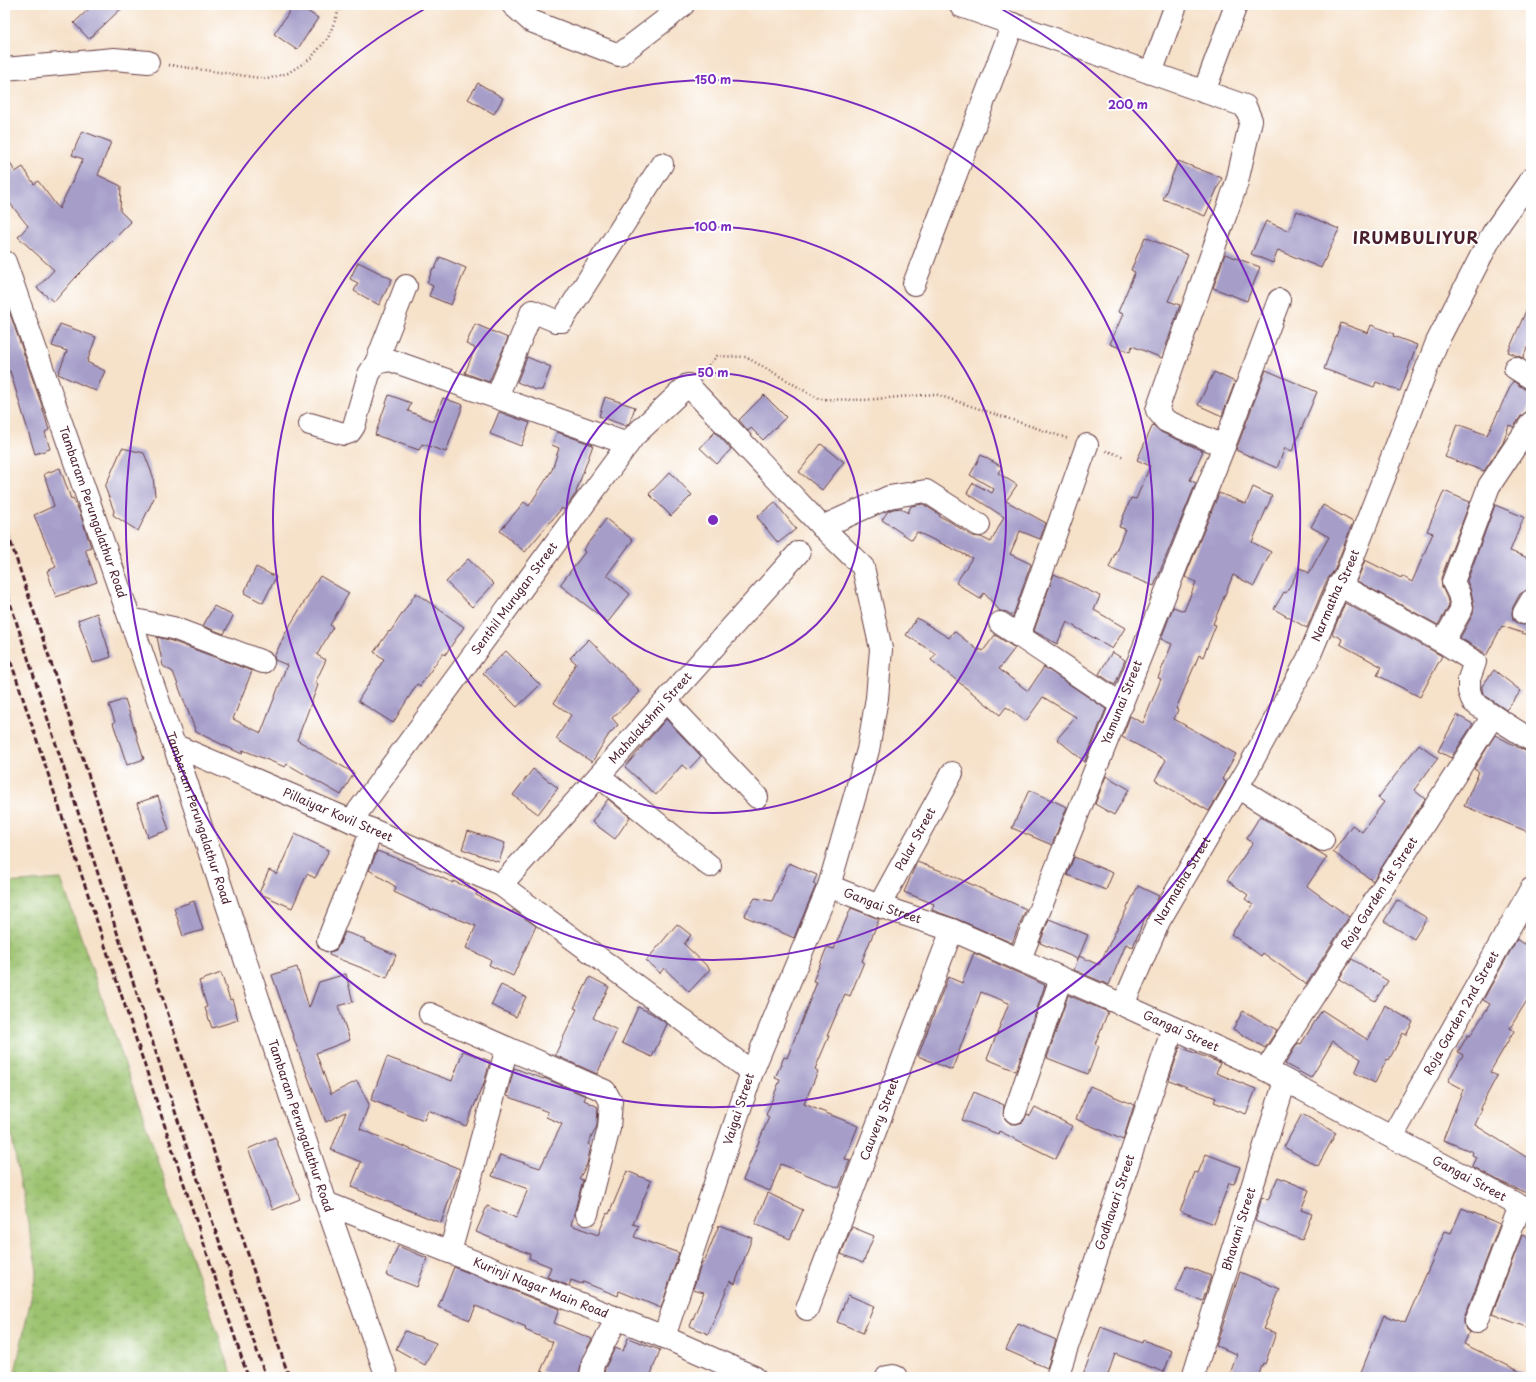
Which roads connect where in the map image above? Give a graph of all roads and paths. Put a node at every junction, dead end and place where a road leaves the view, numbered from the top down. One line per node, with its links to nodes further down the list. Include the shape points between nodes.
1 (341, 5): 8 (path, via 328,38 310,59 288,73 267,79)
2 (513, 5): 3 (street, via 531,21 619,54)
3 (682, 5)
4 (1176, 5): 10 (street)
5 (1236, 5): 11 (street)
6 (961, 6): 7 (street)
7 (1013, 24): 10 (street); 15 (street)
8 (148, 62): 9 (street, via 114,59)
9 (5, 69)
10 (1151, 73): 11 (street)
11 (1204, 92): 25 (street, via 1245,106 1251,120 1237,182 1157,410 1166,421)
12 (662, 164): 20 (street, via 562,321 532,311)
13 (1531, 179): 30 (street, Narmatha Street, via 1493,232 1437,342 1346,575)
14 (5, 262): 31 (street, Tambaram Perungalathur Road)
15 (914, 284)
16 (406, 286): 18 (street)
17 (1279, 300): 25 (street, Yamunai Street)
18 (376, 363): 20 (street, via 390,360); 22 (street, via 369,374 350,432 344,434)
19 (688, 385): 23 (street, Senthil Murugan Street); 24 (path, via 718,356 746,357 819,399 864,400 935,394); 28 (street, Vaigai Street)
20 (497, 397): 23 (street)
21 (1531, 423): 34 (street, via 1490,486 1453,582 1462,608)
22 (310, 424)
23 (628, 444): 45 (street, Senthil Murugan Street)
24 (1087, 445): 26 (path); 33 (street)
25 (1224, 446): 37 (street, Yamunai Street)
26 (1125, 457)
27 (979, 525): 28 (street, via 926,491 889,497)
28 (822, 526): 50 (street, Vaigai Street, via 863,567 881,649 877,698 868,750)
29 (799, 552): 36 (street, Mahalakshmi Street)
30 (1339, 585): 34 (street); 43 (street, Narmatha Street, via 1308,659)
31 (130, 619): 35 (street, via 173,628); 40 (street, Tambaram Perungalathur Road)
32 (1000, 623): 33 (street)
33 (1019, 636): 37 (street)
34 (1443, 642): 38 (street, via 1475,662 1469,679 1469,691 1473,702)
35 (263, 662)
36 (666, 701): 42 (street, Mahalakshmi Street); 44 (street)
37 (1122, 705): 55 (street, Yamunai Street)
38 (1493, 716): 39 (street); 61 (street, Roja Garden 1st Street)
39 (1531, 740)
40 (174, 745): 45 (street, Pillaiyar Kovil Street); 66 (street, Tambaram Perungalathur Road)
41 (952, 773): 52 (street, Palar Street)
42 (599, 776): 48 (street); 49 (street, Mahalakshmi Street)
43 (1237, 787): 47 (street); 57 (street, Narmatha Street, via 1159,921)
44 (757, 797)
45 (352, 821): 46 (street, Pillaiyar Kovil Street)
46 (372, 830): 49 (street, Pillaiyar Kovil Street); 54 (street)
47 (1323, 840)
48 (710, 866)
49 (501, 885): 62 (street, Pillaiyar Kovil Street)
50 (828, 886): 52 (street, Gangai Street); 62 (street, Vaigai Street)
51 (1531, 889): 65 (street, Roja Garden 2nd Street)
52 (879, 906): 53 (street, Gangai Street)
53 (952, 930): 55 (street, Gangai Street); 70 (street, Cauvery Street)
54 (328, 940)
55 (1020, 959): 56 (street, Gangai Street)
56 (1061, 978): 57 (street, Gangai Street); 64 (street)
57 (1123, 1005): 59 (street, Gangai Street)
58 (430, 1014): 60 (street)
59 (1173, 1028): 61 (street, Gangai Street); 79 (street, Godhavari Street)
60 (507, 1048): 68 (street, via 605,1092 612,1102 609,1128); 69 (street)
61 (1266, 1070): 63 (street, Gangai Street)
62 (752, 1072): 73 (street, Vaigai Street)
63 (1285, 1080): 65 (street, Gangai Street); 80 (street, Bhavani Street)
64 (1015, 1112)
65 (1392, 1137): 67 (street, Gangai Street)
66 (326, 1203): 69 (street, Kurinji Nagar Main Road); 74 (street, Tambaram Perungalathur Road)
67 (1525, 1208): 72 (street)
68 (587, 1214)
69 (450, 1252): 71 (street, Kurinji Nagar Main Road)
70 (807, 1310)
71 (617, 1318): 73 (street, Kurinji Nagar Main Road); 75 (street, via 593,1364)
72 (1476, 1322)
73 (664, 1337): 76 (street, Kurinji Nagar Main Road)
74 (387, 1377)
75 (591, 1377)
76 (754, 1377)
77 (887, 1377): 78 (street)
78 (896, 1377)
79 (1057, 1377)
80 (1193, 1377)

